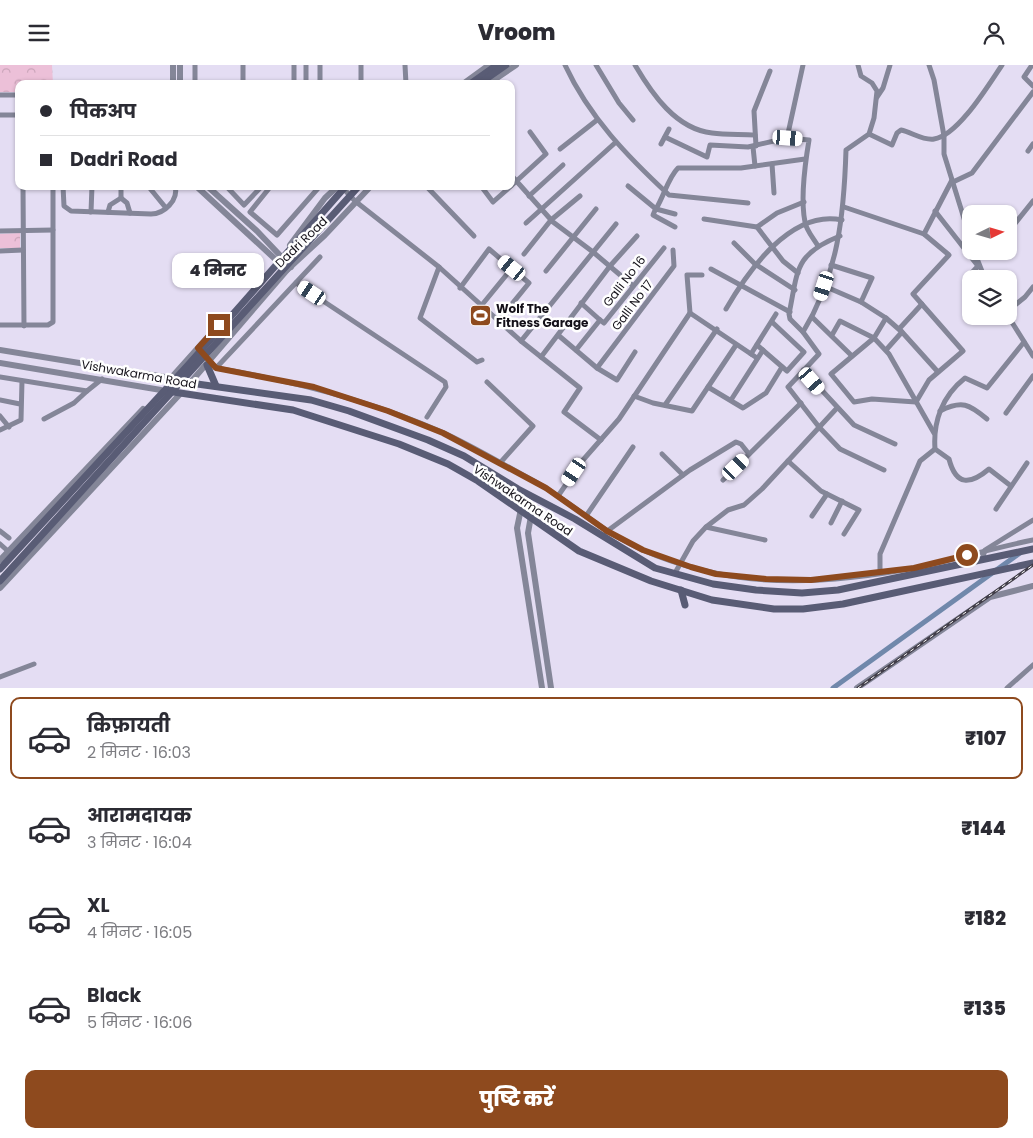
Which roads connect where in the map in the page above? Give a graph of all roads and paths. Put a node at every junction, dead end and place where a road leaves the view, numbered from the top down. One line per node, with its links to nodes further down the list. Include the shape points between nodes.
1 (173, 65): 24 (street)
2 (180, 65): 25 (street)
3 (195, 65): 26 (street)
4 (243, 65): 27 (street)
5 (294, 65): 28 (street)
6 (306, 65): 29 (street)
7 (320, 65): 30 (street)
8 (361, 65): 31 (street)
9 (405, 65): 32 (street)
10 (489, 65): 33 (street)
11 (496, 65): 34 (main road)
12 (506, 65): 35 (main road)
13 (516, 65): 36 (street)
14 (566, 65): 44 (street, via 584,103)
15 (596, 65): 45 (street)
16 (635, 65): 49 (street, via 646,83 676,117 712,133)
17 (803, 65): 52 (street)
18 (858, 65): 41 (street, via 861,75 874,85)
19 (890, 65): 41 (street)
20 (929, 65): 50 (street)
21 (1002, 65): 50 (street, via 958,125)
22 (1032, 65): 37 (street, via 1024,77)
23 (770, 71): 49 (street, via 754,111)
24 (173, 80)
25 (180, 80)
26 (195, 80)
27 (243, 80)
28 (294, 80)
29 (306, 80)
30 (320, 80)
31 (361, 80)
32 (406, 80)
33 (468, 80)
34 (475, 80)
35 (485, 80)
36 (494, 80)
37 (1033, 86)
38 (1033, 92): 64 (street, via 972,173)
39 (0, 95): 40 (street)
40 (15, 95)
41 (878, 97): 48 (street)
42 (0, 115): 43 (street)
43 (15, 115)
44 (597, 120): 53 (street); 57 (street)
45 (634, 120)
46 (669, 129): 51 (street)
47 (530, 132): 63 (street, via 546,154)
48 (869, 134): 50 (street, via 892,145 900,130 931,139); 98 (street, via 846,150)
49 (755, 135): 56 (street)
50 (944, 136): 64 (street, via 944,154)
51 (665, 137): 54 (street); 56 (street, via 707,157 710,145)
52 (788, 138): 56 (street); 59 (street, via 809,139)
53 (616, 142): 88 (street); 101 (street)
54 (661, 144)
55 (1033, 144): 58 (street)
56 (755, 147): 62 (street)
57 (560, 149)
58 (1028, 151)
59 (805, 159): 60 (street); 96 (street)
60 (772, 164): 62 (street); 90 (street)
61 (563, 165): 91 (street)
62 (755, 166): 88 (street, via 678,168)
63 (517, 181): 91 (street)
64 (953, 181): 103 (street); 104 (street)
65 (628, 186): 100 (street)
66 (23, 190): 121 (street)
67 (53, 190): 119 (street)
68 (63, 190): 105 (street, via 66,209)
69 (92, 190): 105 (street)
70 (121, 190): 93 (street)
71 (151, 190): 99 (street)
72 (176, 190): 99 (street)
73 (201, 190): 89 (street)
74 (206, 190): 89 (street)
75 (212, 190): 122 (street)
76 (230, 190): 77 (street, via 244,205)
77 (258, 190)
78 (268, 190): 113 (street, via 250,212)
79 (316, 190): 113 (street, via 277,235)
80 (335, 190): 138 (street, Dadri Road, via 325,198)
81 (342, 190): 280 (main road, bridge, via 188,365)
82 (344, 190): 94 (street)
83 (355, 190): 284 (main road, bridge)
84 (367, 190): 94 (street, Dadri Road)
85 (430, 190): 124 (street)
86 (484, 190): 87 (street, via 493,202)
87 (506, 190)
88 (666, 192): 97 (street, via 669,195); 100 (street)
89 (204, 193): 138 (street)
90 (774, 193)
91 (529, 196): 101 (street)
92 (580, 196): 110 (street)
93 (120, 198): 106 (street, via 110,205); 107 (street, via 127,203)
94 (355, 201): 139 (street, Dadri Road); 145 (street)
95 (1033, 201): 112 (street)
96 (804, 202): 116 (street); 118 (street, via 777,213)
97 (748, 203)
98 (844, 207): 111 (street); 123 (street)
99 (166, 208): 107 (street, via 157,214)
100 (656, 208): 108 (street); 117 (street, via 652,215)
101 (540, 209): 110 (street); 114 (street)
102 (596, 209): 127 (street)
103 (935, 211): 123 (street); 144 (street)
104 (962, 211)
105 (92, 212): 106 (street)
106 (108, 212): 107 (street)
107 (130, 213)
108 (675, 214)
109 (704, 219): 118 (street)
110 (551, 220): 127 (street); 136 (street)
111 (842, 220): 116 (street, via 831,218); 126 (street)
112 (1018, 220)
113 (263, 223): 122 (street)
114 (526, 223)
115 (616, 224): 135 (street)
116 (805, 224): 129 (street); 131 (street, via 792,230)
117 (675, 227)
118 (757, 227): 131 (street)
119 (53, 230): 121 (street); 179 (street, via 53,322)
120 (0, 231): 121 (street)
121 (23, 231): 132 (street)
122 (257, 231): 138 (street)
123 (924, 234): 164 (street, via 949,255 913,294)
124 (474, 236)
125 (637, 236): 143 (street)
126 (840, 236): 129 (street); 142 (street)
127 (574, 237): 135 (street); 152 (street)
128 (734, 243): 141 (street)
129 (818, 247): 153 (street, via 802,260)
130 (664, 248): 157 (street, Galli No 16)
131 (773, 248): 141 (street); 153 (street)
132 (24, 250): 134 (street); 179 (street)
133 (673, 250): 207 (street, Galli No 17, via 674,266)
134 (0, 251)
135 (594, 251): 143 (street); 187 (street)
136 (524, 254)
137 (320, 257): 147 (street)
138 (279, 259): 146 (street); 177 (street, Dadri Road)
139 (298, 259): 146 (street, Dadri Road); 147 (street)
140 (977, 260): 144 (street)
141 (755, 264): 156 (street); 161 (street)
142 (831, 265): 158 (street); 162 (street, via 872,278)
143 (610, 266): 157 (street); 163 (street)
144 (979, 266): 150 (street); 151 (street)
145 (439, 267): 160 (street); 202 (street, via 420,318 477,362)
146 (289, 268): 185 (street, Dadri Road)
147 (308, 268): 155 (street)
148 (512, 268): 160 (street, via 489,249); 166 (street); 174 (street, via 529,283)
149 (711, 269): 156 (street)
150 (975, 270)
151 (981, 270)
152 (546, 271)
153 (798, 273): 161 (street)
154 (702, 275): 169 (street, via 687,275)
155 (296, 283): 206 (street); 233 (street, via 445,382 446,387)
156 (740, 284): 167 (street); 168 (street)
157 (632, 285): 173 (street, Galli No 16, via 604,323)
158 (824, 286): 162 (street); 171 (street)
159 (1033, 287): 165 (street)
160 (460, 288): 166 (street)
161 (795, 290): 168 (street)
162 (861, 302): 172 (street)
163 (581, 303): 173 (street); 183 (street)
164 (922, 304): 181 (street); 209 (street, via 963,351)
165 (1017, 304)
166 (481, 306): 174 (street)
167 (726, 309)
168 (790, 312): 182 (street, via 790,319)
169 (690, 313): 180 (street); 222 (street)
170 (776, 314): 175 (street)
171 (812, 317): 182 (street); 184 (street)
172 (886, 318): 181 (street); 186 (street)
173 (600, 320): 193 (street)
174 (498, 321): 187 (street)
175 (772, 322): 190 (street); 205 (street, via 804,352 787,371)
176 (0, 325): 179 (street)
177 (219, 325): 185 (main road); 191 (street, Dadri Road)
178 (1014, 325): 188 (street)
179 (24, 326)
180 (717, 329): 189 (street); 228 (street)
181 (900, 331): 195 (street); 209 (street)
182 (804, 332): 208 (street, via 819,354)
183 (558, 335): 193 (street); 199 (street)
184 (832, 335): 186 (street, via 840,321); 200 (street)
185 (232, 336): 204 (street, Dadri Road)
186 (874, 338): 195 (street); 200 (street)
187 (521, 341): 199 (street)
188 (1024, 342): 198 (street); 230 (street, via 987,388 965,378 950,391)
189 (736, 345): 197 (street); 218 (street)
190 (757, 345): 194 (street); 197 (street)
191 (198, 348): 204 (street); 213 (street, Dadri Road)
192 (0, 350): 213 (street, Vishwakarma Road)
193 (576, 350): 207 (street)
194 (763, 350): 201 (street); 205 (street)
195 (886, 350): 225 (street)
196 (635, 353): 207 (street, via 617,380)
197 (751, 355): 201 (street)
198 (1033, 355)
199 (542, 357): 240 (street, via 580,388 564,412)
200 (852, 357): 225 (street, via 831,374 854,402 872,399)
201 (757, 358): 224 (street)
202 (482, 360)
203 (0, 363): 212 (street, Vishwakarma Road)
204 (209, 363): 206 (street); 216 (street, Dadri Road); 217 (main road)
205 (782, 367): 224 (street, via 766,393 743,407)
206 (216, 368): 244 (street, via 314,387 355,399 443,433)
207 (598, 368)
208 (803, 370): 226 (street, via 788,387); 229 (street)
209 (938, 372): 225 (street, via 929,380)
210 (1033, 376): 231 (street)
211 (0, 377): 214 (street)
212 (103, 378): 219 (street, Vishwakarma Road); 220 (street)
213 (171, 378): 216 (main road, Vishwakarma Road)
214 (22, 381): 220 (street); 227 (street)
215 (487, 382): 249 (street, via 533,426)
216 (190, 383): 217 (main road, Vishwakarma Road)
217 (216, 386): 248 (main road, Vishwakarma Road, via 311,400 349,411 428,440)
218 (708, 387): 224 (street); 228 (street, via 692,411)
219 (162, 389): 221 (main road, Vishwakarma Road); 275 (street)
220 (87, 391): 234 (street, via 74,403)
221 (181, 393): 258 (main road, Vishwakarma Road, via 293,410 323,418 448,464); 287 (street)
222 (634, 396): 228 (street); 240 (street)
223 (0, 399): 227 (street)
224 (731, 400)
225 (916, 402): 239 (street)
226 (800, 403): 237 (street); 245 (street)
227 (20, 404): 236 (street, via 21,420)
228 (665, 405)
229 (837, 408): 237 (street); 241 (street, via 854,425)
230 (940, 411): 235 (street, via 962,404 971,406); 239 (street)
231 (1006, 413)
232 (0, 416): 236 (street)
233 (426, 417)
234 (44, 419)
235 (987, 419)
236 (9, 427): 238 (street)
237 (819, 427): 247 (street); 251 (street, via 840,449)
238 (0, 431)
239 (934, 433): 243 (street)
240 (601, 440): 256 (street, via 582,460)
241 (895, 444)
242 (633, 447): 262 (street)
243 (936, 449): 254 (street, via 949,459 952,471 960,479 978,478 989,469); 281 (street, via 920,461 880,554)
244 (480, 452): 248 (street); 249 (street)
245 (749, 454): 252 (street, via 736,442); 253 (street)
246 (662, 455): 252 (street)
247 (788, 461): 255 (street); 265 (street, via 744,505 728,510)
248 (475, 463): 267 (main road, Vishwakarma Road)
249 (500, 463): 256 (street)
250 (1027, 463): 254 (street)
251 (884, 470)
252 (683, 475): 267 (street)
253 (723, 480)
254 (1011, 486): 259 (street)
255 (827, 494): 257 (street); 260 (street)
256 (558, 497): 262 (street)
257 (842, 501): 264 (street); 268 (street, via 859,509)
258 (521, 509): 261 (main road, Vishwakarma Road); 295 (street, via 517,528)
259 (996, 509)
260 (812, 515)
261 (531, 516): 288 (main road, Vishwakarma Road, via 579,551); 296 (street, via 528,533)
262 (586, 516): 267 (street)
263 (1033, 520): 274 (street)
264 (831, 523)
265 (706, 527): 271 (street); 278 (street)
266 (0, 531): 269 (street)
267 (605, 534): 278 (street); 282 (main road, Vishwakarma Road, via 655,568)
268 (844, 534)
269 (10, 539)
270 (1033, 540): 274 (street)
271 (765, 541)
272 (0, 544): 275 (street)
273 (1033, 549): 276 (main road, Vishwakarma Road)
274 (985, 550): 276 (street); 281 (street, via 914,568)
275 (9, 552): 277 (street)
276 (982, 560): 283 (main road, Vishwakarma Road)
277 (0, 561)
278 (679, 563): 281 (street, via 716,574 766,579 811,580); 282 (street)
279 (1033, 563): 289 (main road, Vishwakarma Road)
280 (0, 569)
281 (880, 572)
282 (675, 573): 285 (main road, Vishwakarma Road, via 713,584 802,593)
283 (904, 576): 285 (main road, Vishwakarma Road); 289 (main road, via 896,584)
284 (0, 581)
285 (881, 581): 290 (main road, via 888,582 891,587)
286 (1033, 586): 297 (street, via 990,597)
287 (0, 588)
288 (681, 590): 290 (main road, Vishwakarma Road, via 712,600 774,609 803,609); 291 (main road)
289 (904, 591): 290 (main road, Vishwakarma Road)
290 (884, 595)
291 (685, 605)
292 (34, 664): 294 (street)
293 (1033, 665): 298 (street)
294 (0, 677)
295 (542, 688)
296 (551, 688)
297 (857, 688)
298 (1007, 688)

